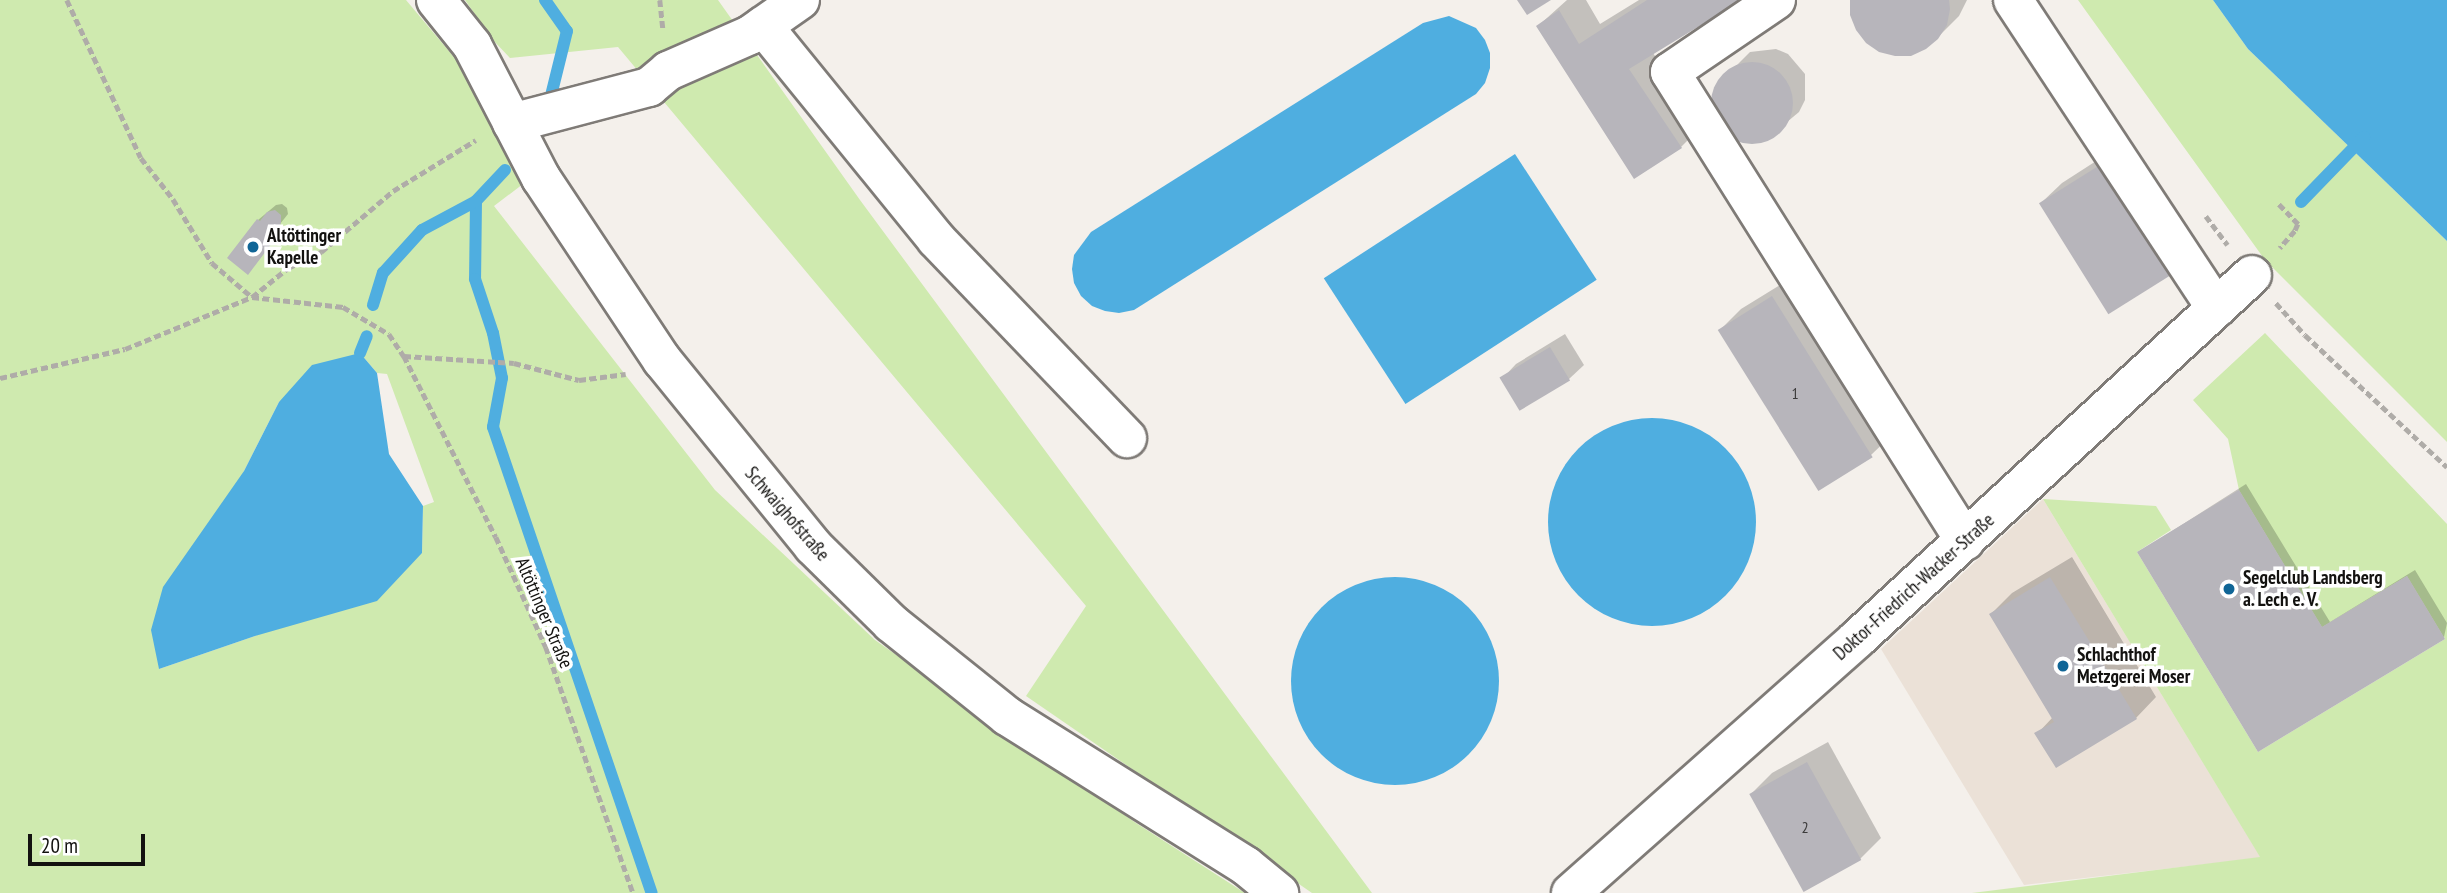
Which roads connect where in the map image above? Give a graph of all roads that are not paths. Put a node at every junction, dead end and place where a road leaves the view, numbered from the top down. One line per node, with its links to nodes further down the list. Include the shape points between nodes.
1 (436, 0): 6 (street, Schwaighofstraße, via 472,45)
2 (800, 0): 5 (street)
3 (1776, 0): 10 (street, via 1671,72)
4 (2013, 0): 8 (street)
5 (763, 26): 6 (street, via 668,71 649,87); 9 (street, via 936,239)
6 (512, 123): 11 (street, Schwaighofstraße, via 541,178 663,360 813,547 891,623 1007,716 1246,866)
7 (2265, 263): 8 (street, Doktor-Friedrich-Wacker-Straße)
8 (2216, 308): 10 (street, Doktor-Friedrich-Wacker-Straße)
9 (1127, 438)
10 (1965, 541): 12 (street, Doktor-Friedrich-Wacker-Straße)
11 (1279, 893)
12 (1572, 893)

